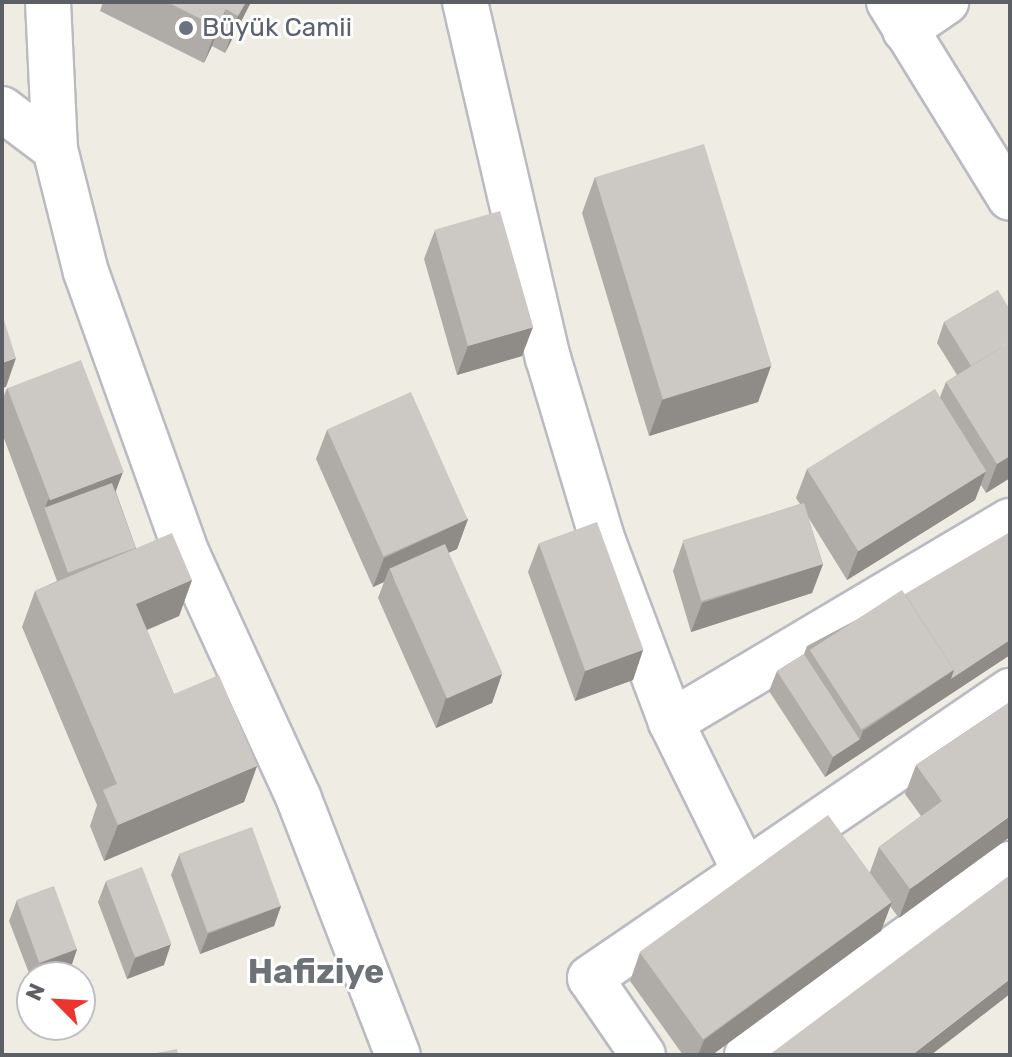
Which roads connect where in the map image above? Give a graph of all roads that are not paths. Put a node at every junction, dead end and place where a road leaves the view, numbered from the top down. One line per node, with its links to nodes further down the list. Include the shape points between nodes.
1 (48, 2): 6 (street)
2 (465, 2): 10 (street, via 574,452)
3 (946, 2): 4 (street)
4 (897, 16): 7 (street)
5 (2, 109): 6 (street)
6 (55, 149): 13 (street, via 86,272 149,456 299,799)
7 (1010, 198)
8 (1010, 521): 10 (street)
9 (1010, 691): 12 (street)
10 (671, 722): 12 (street)
11 (1010, 864): 15 (street)
12 (744, 870): 14 (street, via 590,978)
13 (398, 1055)
14 (643, 1055)
15 (747, 1055)

